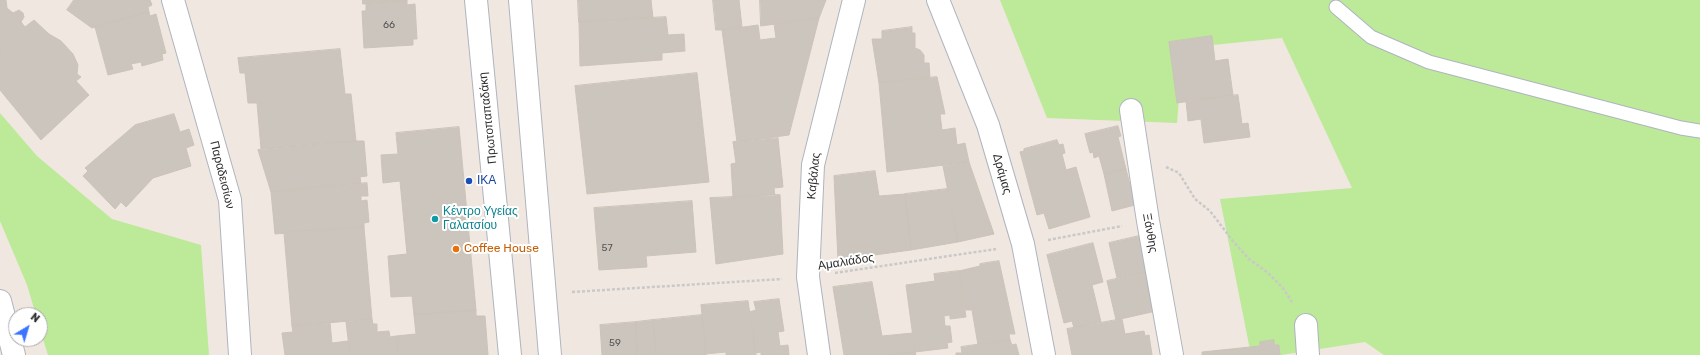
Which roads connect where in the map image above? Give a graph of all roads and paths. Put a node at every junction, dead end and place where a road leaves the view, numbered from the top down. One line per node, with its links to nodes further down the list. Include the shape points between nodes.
1 (174, 0): 17 (street, Παραδεισίων, via 230,200)
2 (476, 0): 18 (street, Πρωτοπαπαδάκη)
3 (520, 0): 13 (street)
4 (854, 0): 12 (street, Καβάλας, via 813,165)
5 (938, 0): 11 (street, Δράμας, via 988,125)
6 (1336, 7): 8 (lane, via 1371,37 1429,62 1680,128)
7 (1131, 110): 9 (street, Ξάνθης)
8 (1700, 131)
9 (1138, 152): 10 (street, Ξάνθης); 15 (path, via 1178,173 1195,199 1210,211 1250,259 1283,288)
10 (1148, 221): 11 (path, Αμαλιάδος); 22 (street, Ξάνθης)
11 (1023, 244): 12 (path, Αμαλιάδος); 21 (street, Δράμας)
12 (808, 278): 13 (path, Αμαλιάδος); 20 (street, Καβάλας)
13 (544, 294): 19 (street)
14 (0, 301): 16 (street)
15 (1306, 325): 23 (street)
16 (14, 355)
17 (240, 355)
18 (510, 355)
19 (550, 355)
20 (819, 355)
21 (1044, 355)
22 (1172, 355)
23 (1308, 355)

